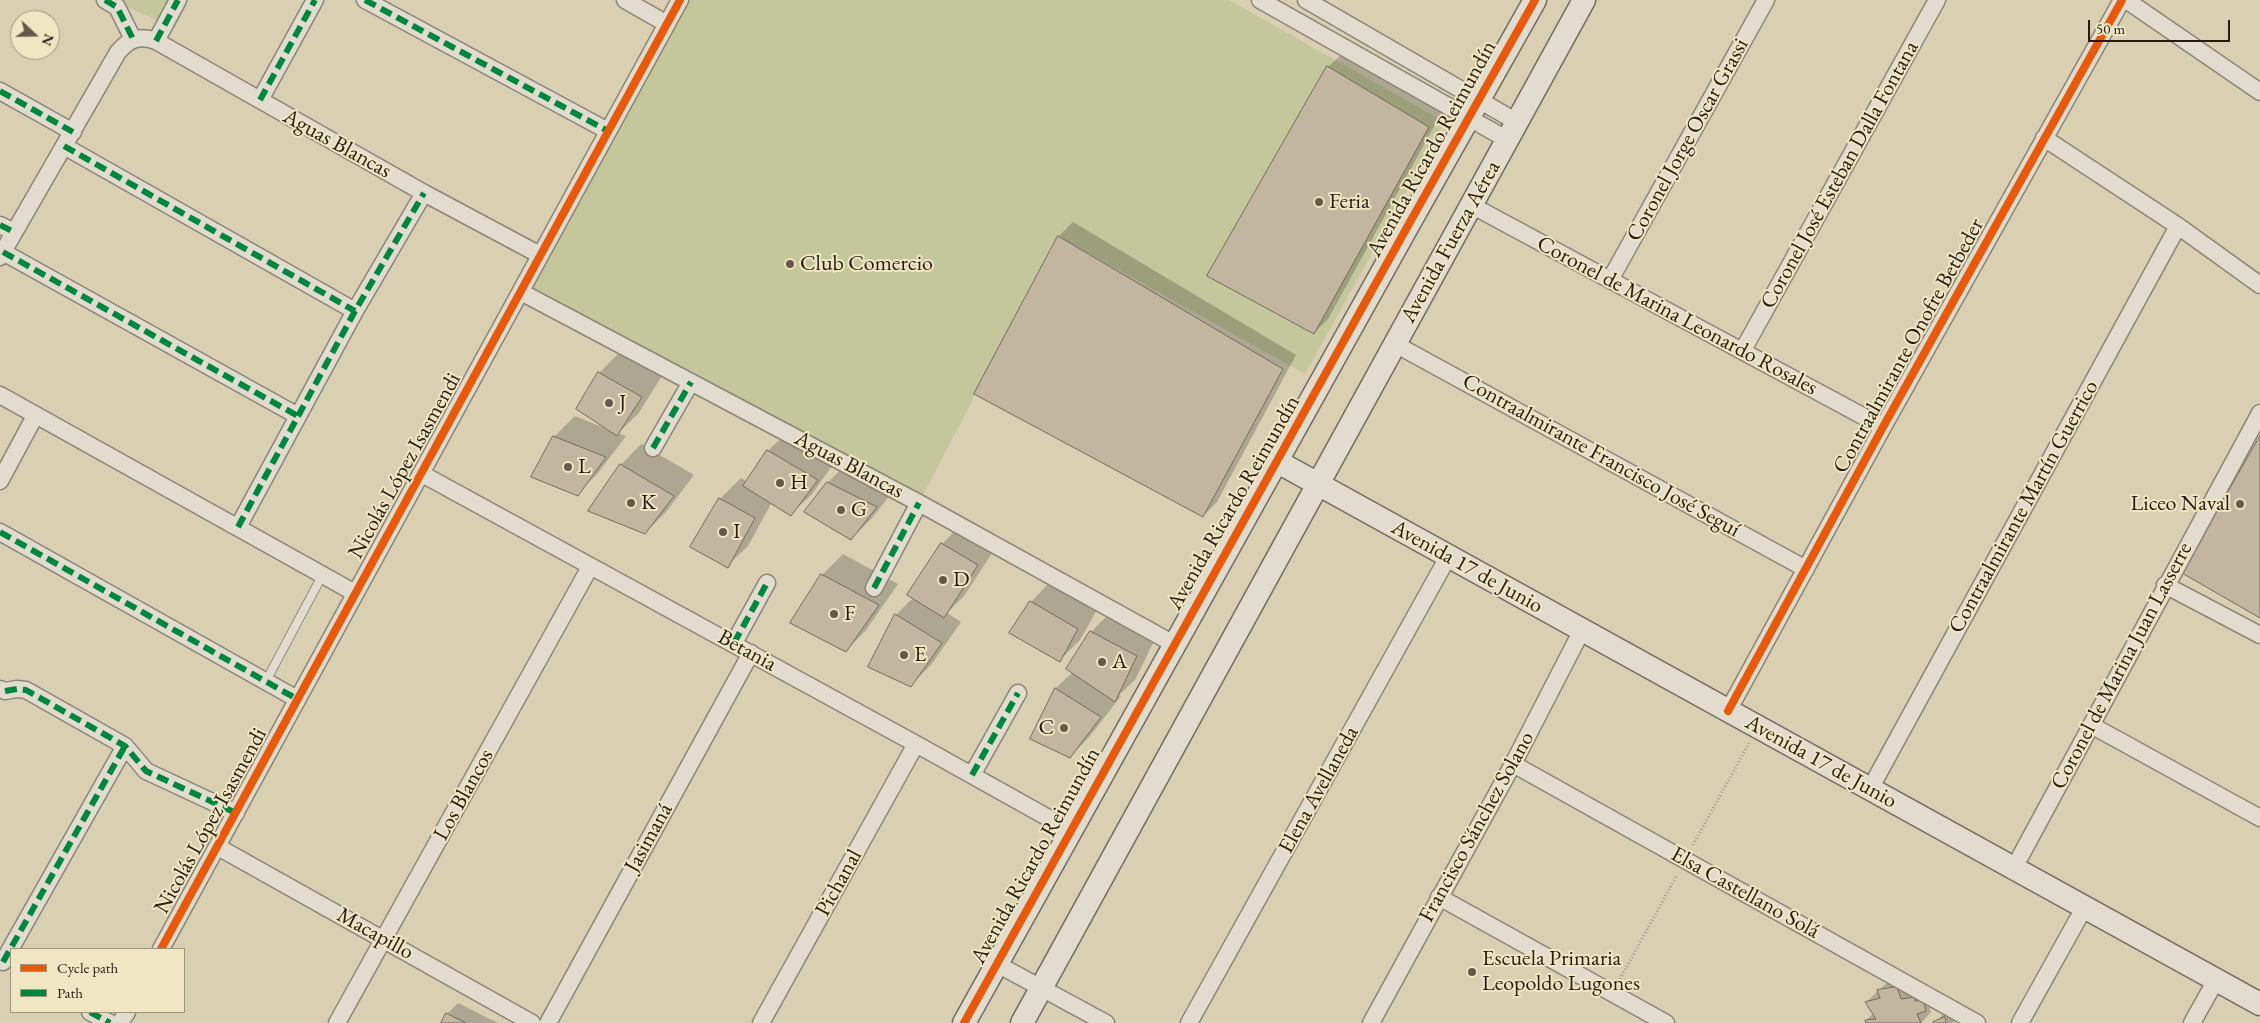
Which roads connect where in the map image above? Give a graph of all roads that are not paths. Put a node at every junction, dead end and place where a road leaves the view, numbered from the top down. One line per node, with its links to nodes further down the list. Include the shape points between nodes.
1 (105, 0): 16 (street, via 117,6)
2 (178, 0): 17 (street)
3 (315, 0): 20 (street)
4 (365, 0): 22 (street)
5 (625, 0): 15 (street)
6 (680, 0): 15 (street, Nicolás López Isasmendi)
7 (1260, 0): 21 (street)
8 (1306, 0): 21 (street)
9 (1535, 0): 21 (street, Avenida Ricardo Reimundín)
10 (1584, 0): 23 (street, Avenida Fuerza Aérea)
11 (1766, 0): 32 (street, Coronel Jorge Oscar Grassi)
12 (1937, 0): 37 (street, Coronel José Esteban Dalla Fontana)
13 (2122, 0): 24 (street, Contraalmirante Onofre Betbeder)
14 (2126, 0): 19 (street)
15 (668, 24): 22 (street, Nicolás López Isasmendi)
16 (133, 39): 17 (street, Aguas Blancas); 25 (street, via 118,52)
17 (156, 41): 20 (street, Aguas Blancas)
18 (0, 91): 25 (street)
19 (2260, 92)
20 (260, 100): 26 (street, Aguas Blancas)
21 (1474, 108): 23 (street); 45 (street, Avenida Ricardo Reimundín)
22 (608, 131): 30 (street, Nicolás López Isasmendi)
23 (1512, 131): 27 (street, Avenida Fuerza Aérea)
24 (2044, 138): 28 (street); 43 (street, Contraalmirante Onofre Betbeder)
25 (69, 139): 29 (street); 35 (street)
26 (424, 193): 30 (street, Aguas Blancas); 35 (street)
27 (1471, 205): 32 (street, Coronel de Marina Leonardo Rosales); 36 (street, Avenida Fuerza Aérea)
28 (2178, 226): 33 (street); 75 (street, Contraalmirante Martín Guerrico)
29 (7, 228): 31 (street)
30 (540, 254): 34 (street, Nicolás López Isasmendi)
31 (1, 255): 42 (street)
32 (1610, 280): 37 (street, Coronel de Marina Leonardo Rosales)
33 (2260, 284)
34 (521, 292): 38 (street, Aguas Blancas); 46 (street, Nicolás López Isasmendi)
35 (356, 311): 42 (street)
36 (1395, 344): 48 (street, Avenida Fuerza Aérea); 54 (street, Contraalmirante Francisco José Seguí)
37 (1743, 350): 43 (street, Coronel de Marina Leonardo Rosales)
38 (691, 382): 44 (street); 49 (street, Aguas Blancas)
39 (0, 396): 41 (street)
40 (2260, 413): 57 (street, Coronel de Marina Juan Lasserre)
41 (35, 416): 47 (street); 50 (street)
42 (298, 416): 50 (street)
43 (1883, 427): 54 (street, Contraalmirante Onofre Betbeder)
44 (653, 448)
45 (1278, 462): 48 (street, Avenida 17 de Junio); 63 (street, Avenida Ricardo Reimundín)
46 (422, 474): 53 (street, Betania); 59 (street, Nicolás López Isasmendi)
47 (0, 481)
48 (1318, 485): 52 (street, Avenida 17 de Junio); 88 (street)
49 (919, 503): 58 (street); 63 (street, Aguas Blancas)
50 (238, 527): 55 (street)
51 (0, 532): 65 (street)
52 (1448, 557): 60 (street, Avenida 17 de Junio); 99 (street, Elena Avellaneda)
53 (590, 567): 62 (street, Betania); 83 (street, Los Blancos)
54 (1806, 569): 69 (street, Contraalmirante Onofre Betbeder)
55 (323, 574): 59 (street); 65 (lane)
56 (767, 583): 62 (street)
57 (2165, 585): 61 (street); 70 (street, Coronel de Marina Juan Lasserre)
58 (874, 588)
59 (355, 593): 68 (street, Nicolás López Isasmendi)
60 (1582, 630): 69 (street, Avenida 17 de Junio); 73 (street, Francisco Sánchez Solano)
61 (2260, 635)
62 (734, 643): 64 (street, Betania)
63 (1174, 644): 78 (street, Avenida Ricardo Reimundín)
64 (751, 653): 71 (street, Betania); 94 (street, Jasimaná)
65 (266, 680): 68 (street)
66 (2, 694): 72 (street, via 17,688 26,690)
67 (1018, 694): 74 (street)
68 (297, 699): 76 (street, Nicolás López Isasmendi)
69 (1728, 712): 75 (street, Avenida 17 de Junio)
70 (2091, 725): 77 (street); 80 (street, Coronel de Marina Juan Lasserre)
71 (916, 744): 74 (street, Betania); 95 (street, Pichanal)
72 (125, 746): 76 (street, via 146,771); 84 (street)
73 (1513, 764): 81 (street, Francisco Sánchez Solano); 102 (street, Elsa Castellano Solá)
74 (972, 775): 78 (street, Betania)
75 (1870, 789): 80 (street, Avenida 17 de Junio)
76 (236, 813): 79 (street, Nicolás López Isasmendi)
77 (2260, 818)
78 (1070, 830): 86 (street, Avenida Ricardo Reimundín)
79 (218, 847): 83 (street, Macapillo); 85 (street, Nicolás López Isasmendi)
80 (2014, 868): 82 (street, Avenida 17 de Junio)
81 (1439, 897): 100 (street, Francisco Sánchez Solano); 101 (street)
82 (2084, 908): 87 (street, Avenida 17 de Junio); 103 (street)
83 (385, 939): 92 (street, Los Blancos); 93 (street, Macapillo)
84 (13, 948)
85 (162, 948)
86 (997, 964): 88 (street); 96 (street, Avenida Ricardo Reimundín)
87 (2216, 980): 89 (street, Avenida 17 de Junio); 104 (street)
88 (1041, 989): 97 (street); 98 (street)
89 (2260, 1004)
90 (92, 1013): 91 (street)
91 (110, 1023)
92 (337, 1023)
93 (532, 1023)
94 (548, 1023)
95 (761, 1023)
96 (964, 1023)
97 (1022, 1023)
98 (1106, 1023)
99 (1189, 1023)
100 (1371, 1023)
101 (1666, 1023)
102 (1977, 1023)
103 (2020, 1023)
104 (2192, 1023)

